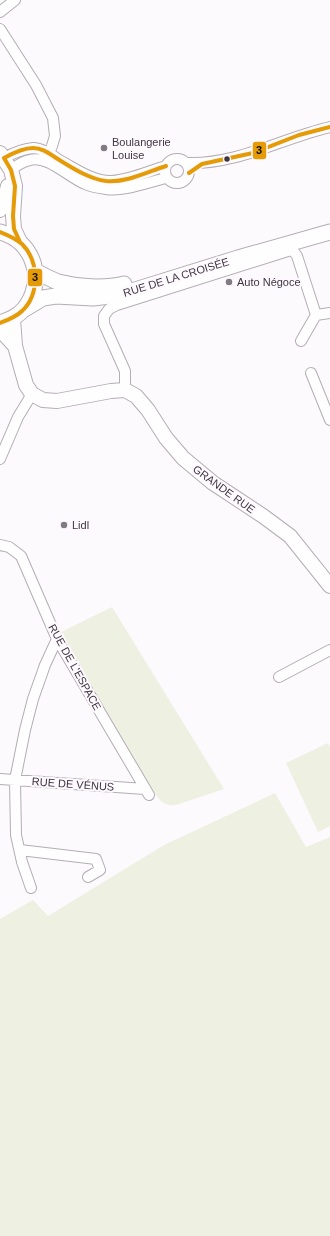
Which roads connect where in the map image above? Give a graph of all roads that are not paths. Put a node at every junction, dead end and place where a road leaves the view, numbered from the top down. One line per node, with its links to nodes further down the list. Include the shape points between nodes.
1 (15, 0): 2 (street)
2 (0, 12)
3 (0, 29): 5 (street, via 36,85 53,118 55,136)
4 (330, 127): 8 (street, via 299,135 253,153)
5 (49, 153): 6 (street, via 34,148 18,151); 7 (street, via 94,178 111,181 126,179)
6 (5, 160): 9 (street, via 48,161 86,185 108,189); 10 (street, via 8,192); 14 (street, via 14,186 14,229)
7 (166, 166): 8 (street, via 168,162 176,159 182,160); 9 (street)
8 (188, 168): 9 (street, via 186,180 178,184)
9 (166, 178)
10 (0, 210)
11 (330, 222): 15 (main road, via 117,286 87,286 58,281)
12 (0, 232): 14 (main road)
13 (330, 232): 18 (main road, RUE DE LA CROISÉE, via 119,295 43,298)
14 (20, 242): 15 (main road, via 27,250)
15 (35, 270): 18 (main road, via 35,285 31,299)
16 (330, 313): 17 (street)
17 (316, 315): 20 (street); 23 (street, via 297,256 291,250 117,305 109,309 104,316 104,324 125,371)
18 (12, 317): 21 (street)
19 (0, 330): 21 (street)
20 (301, 341)
21 (15, 346): 24 (street, via 26,385)
22 (311, 373): 25 (street)
23 (125, 390): 24 (street, via 57,401 43,400); 28 (street, GRANDE RUE, via 136,396 184,458 213,483 290,536)
24 (32, 394): 26 (street, via 18,417)
25 (330, 420)
26 (0, 459)
27 (0, 545): 29 (street, RUE DE L'ESPACE, via 9,547 21,556)
28 (330, 586)
29 (57, 639): 33 (street, via 33,699); 34 (street, RUE DE L'ESPACE)
30 (330, 650): 31 (street)
31 (279, 676)
32 (0, 780): 33 (street, RUE DE VÉNUS)
33 (15, 780): 34 (street, RUE DE VÉNUS); 35 (street, via 16,835)
34 (147, 792)
35 (20, 850): 36 (street, via 96,859 100,870); 37 (street)
36 (88, 878)
37 (31, 888)

